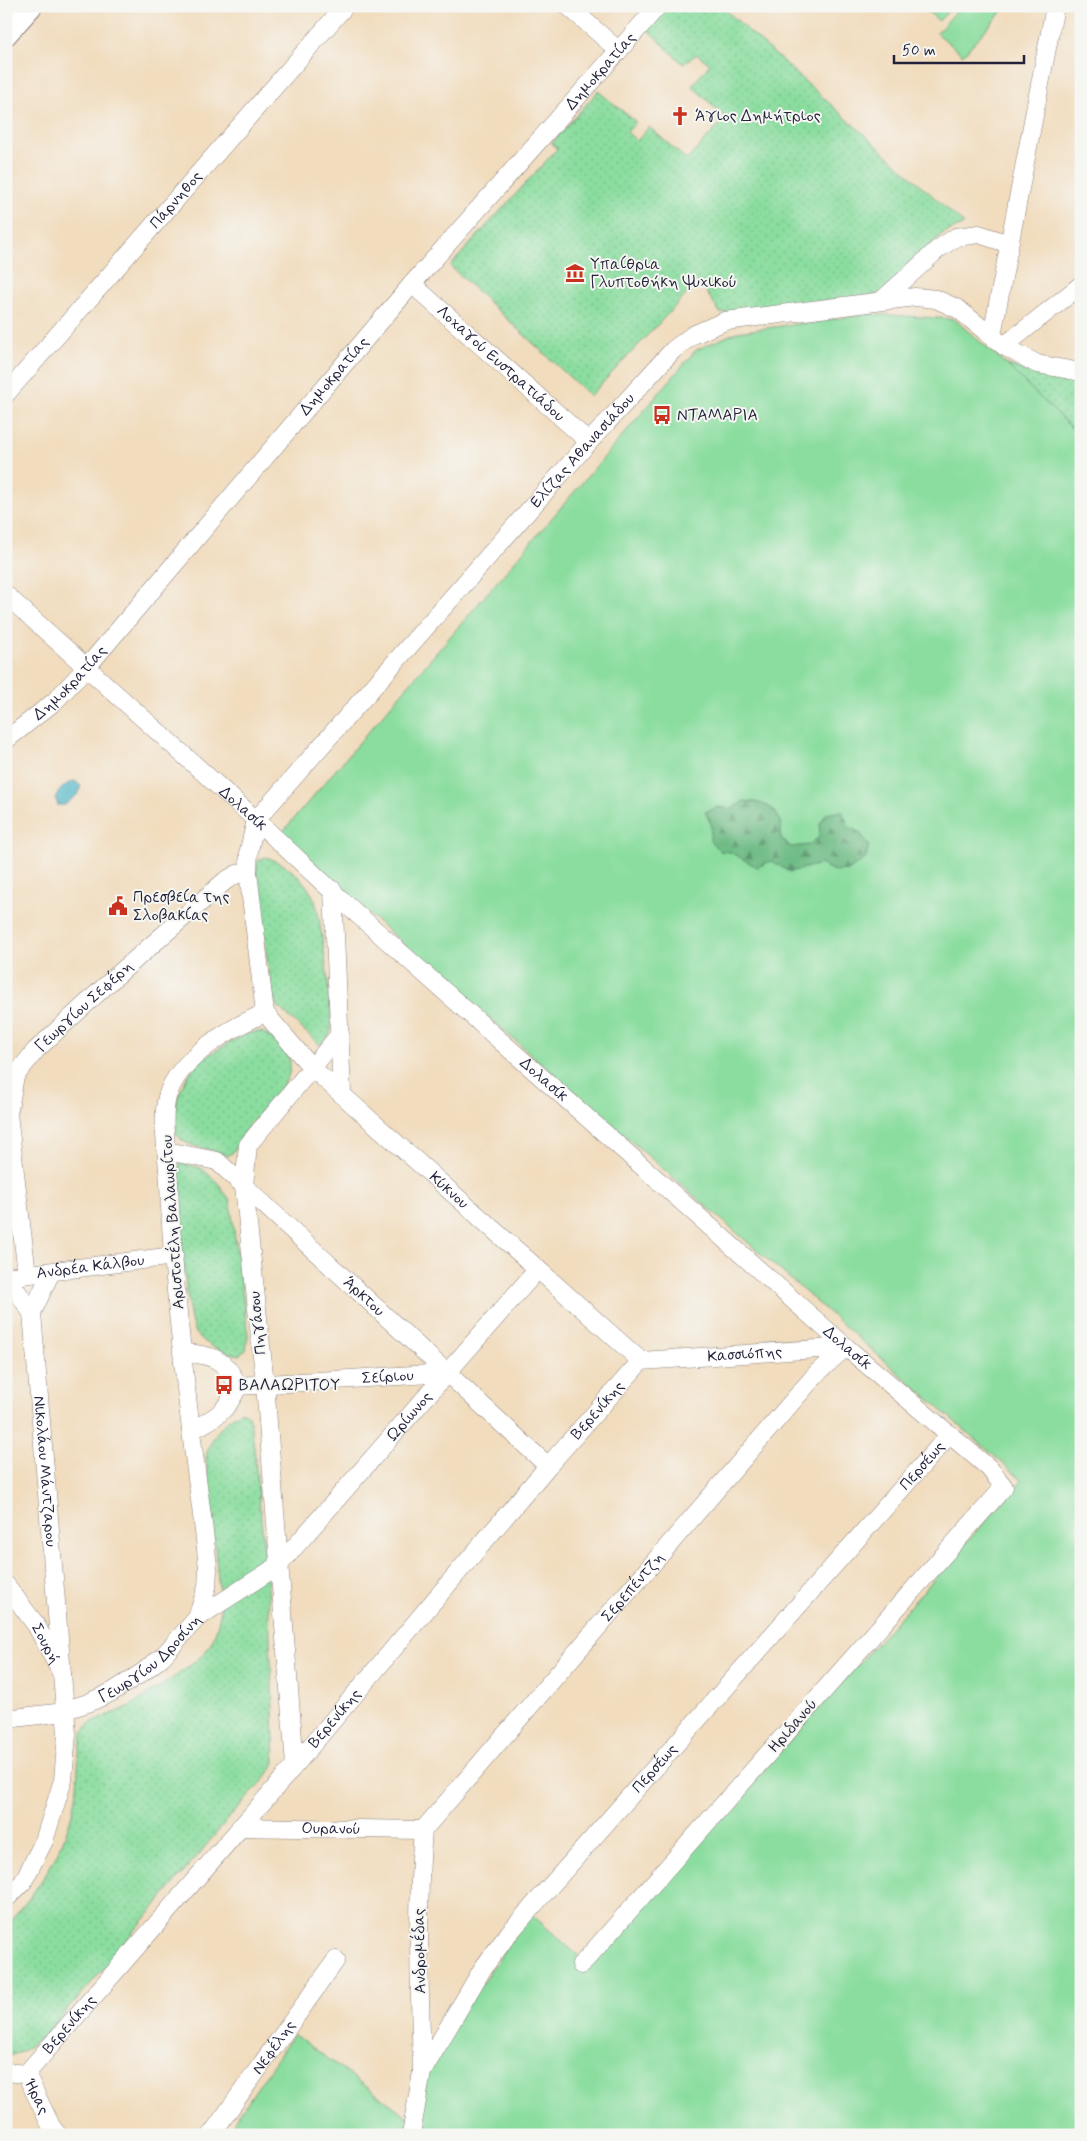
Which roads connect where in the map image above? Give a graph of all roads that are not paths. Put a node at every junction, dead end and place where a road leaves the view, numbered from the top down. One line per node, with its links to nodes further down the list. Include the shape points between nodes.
1 (31, 6): 6 (street)
2 (345, 6): 14 (street, Πάρνηθος)
3 (568, 6): 7 (street)
4 (658, 6): 7 (street, Δημοκρατίας)
5 (1055, 6): 8 (street)
6 (6, 34)
7 (618, 51): 9 (street, Δημοκρατίας)
8 (1009, 244): 11 (street, via 979,234 956,237); 12 (street)
9 (412, 284): 15 (street, Λοχαγού Ευστρατιάδου); 17 (street, Δημοκρατίας)
10 (1081, 286): 12 (street)
11 (881, 301): 12 (street, Ελίζας Αθανασιάδου, via 936,298 958,308); 15 (street, Ελίζας Αθανασιάδου, via 725,321 693,335 673,350)
12 (998, 341): 13 (street, Ελίζας Αθανασιάδου, via 1037,364)
13 (1081, 372)
14 (6, 394)
15 (590, 442): 19 (street, Ελίζας Αθανασιάδου)
16 (6, 595): 17 (street, Δολασίκ)
17 (86, 667): 18 (street, Δημοκρατίας, via 55,701); 19 (street, Δολασίκ)
18 (6, 740)
19 (256, 820): 20 (street); 21 (street, Δολασίκ)
20 (248, 872): 22 (street); 31 (street, Γεωργίου Σεφέρη, via 236,874 225,881 36,1050 14,1076 8,1114)
21 (333, 890): 23 (street); 34 (street, Δολασίκ)
22 (265, 1013): 24 (street, Κύκνου); 26 (street, Αριστοτέλη Βαλαωρίτου, via 239,1024 193,1058 181,1072 167,1096)
23 (340, 1034): 24 (street, Πηγάσου); 25 (street)
24 (312, 1068): 25 (street, Κύκνου); 27 (street, Πηγάσου, via 248,1145)
25 (342, 1093): 29 (street, Κύκνου)
26 (167, 1151): 27 (street, Άρκτου, via 217,1161); 28 (street, Αριστοτέλη Βαλαωρίτου)
27 (244, 1186): 37 (street, Άρκτου); 38 (street, Πηγάσου)
28 (174, 1256): 30 (street, Ανδρέα Κάλβου); 35 (street, Αριστοτέλη Βαλαωρίτου)
29 (538, 1268): 36 (street, Κύκνου); 37 (street, Ωρίωνος)
30 (51, 1272): 31 (street, Ανδρέα Κάλβου); 33 (street, Νικολάου Μάντζαρου)
31 (27, 1274): 32 (street, Ανδρέα Κάλβου)
32 (6, 1277): 33 (street)
33 (32, 1313): 47 (street, Νικολάου Μάντζαρου)
34 (846, 1347): 36 (street, Κασσιόπης); 41 (street, Δολασίκ); 52 (street, Σερεπέντζη, via 817,1373)
35 (183, 1353): 39 (street, via 204,1354 219,1361 232,1371); 40 (street, Αριστοτέλη Βαλαωρίτου)
36 (642, 1361): 42 (street, Βερενίκης)
37 (446, 1373): 38 (street, Σείριου); 42 (street, Άρκτου); 44 (street, Ωρίωνος)
38 (265, 1384): 39 (street, Σείριου); 44 (street, Πηγάσου)
39 (238, 1386): 40 (street, via 232,1401 218,1416)
40 (190, 1430): 46 (street, Αριστοτέλη Βαλαωρίτου, via 208,1569 207,1588)
41 (950, 1434): 43 (street, Δολασίκ, via 989,1468); 57 (street, Περσέως, via 509,1933 483,1968)
42 (548, 1466): 50 (street, Βερενίκης)
43 (1004, 1486): 55 (street, Ηριδανού)
44 (279, 1565): 46 (street, Γεωργίου Δροσίνη); 50 (street, Πηγάσου)
45 (6, 1585): 47 (street, Σουρή, via 36,1625)
46 (197, 1618): 48 (street, Γεωργίου Δροσίνη, via 144,1672 112,1692)
47 (62, 1674): 48 (street, Σουρή)
48 (66, 1710): 49 (street, Γεωργίου Δροσίνη); 53 (street, Σουρή, via 63,1780 44,1840 23,1882)
49 (6, 1719)
50 (295, 1765): 51 (street, Βερενίκης)
51 (240, 1827): 52 (street, Ουρανού); 58 (street, Βερενίκης)
52 (423, 1830): 57 (street, Ανδρομέδας, via 418,1924)
53 (6, 1899)
54 (336, 1960): 60 (street, Νεφέλης)
55 (581, 1965)
56 (6, 2072): 58 (street, Ήρας)
57 (422, 2072): 61 (street, Περσέως)
58 (26, 2074): 59 (street, Ήρας)
59 (58, 2135)
60 (211, 2135)
61 (411, 2135)

